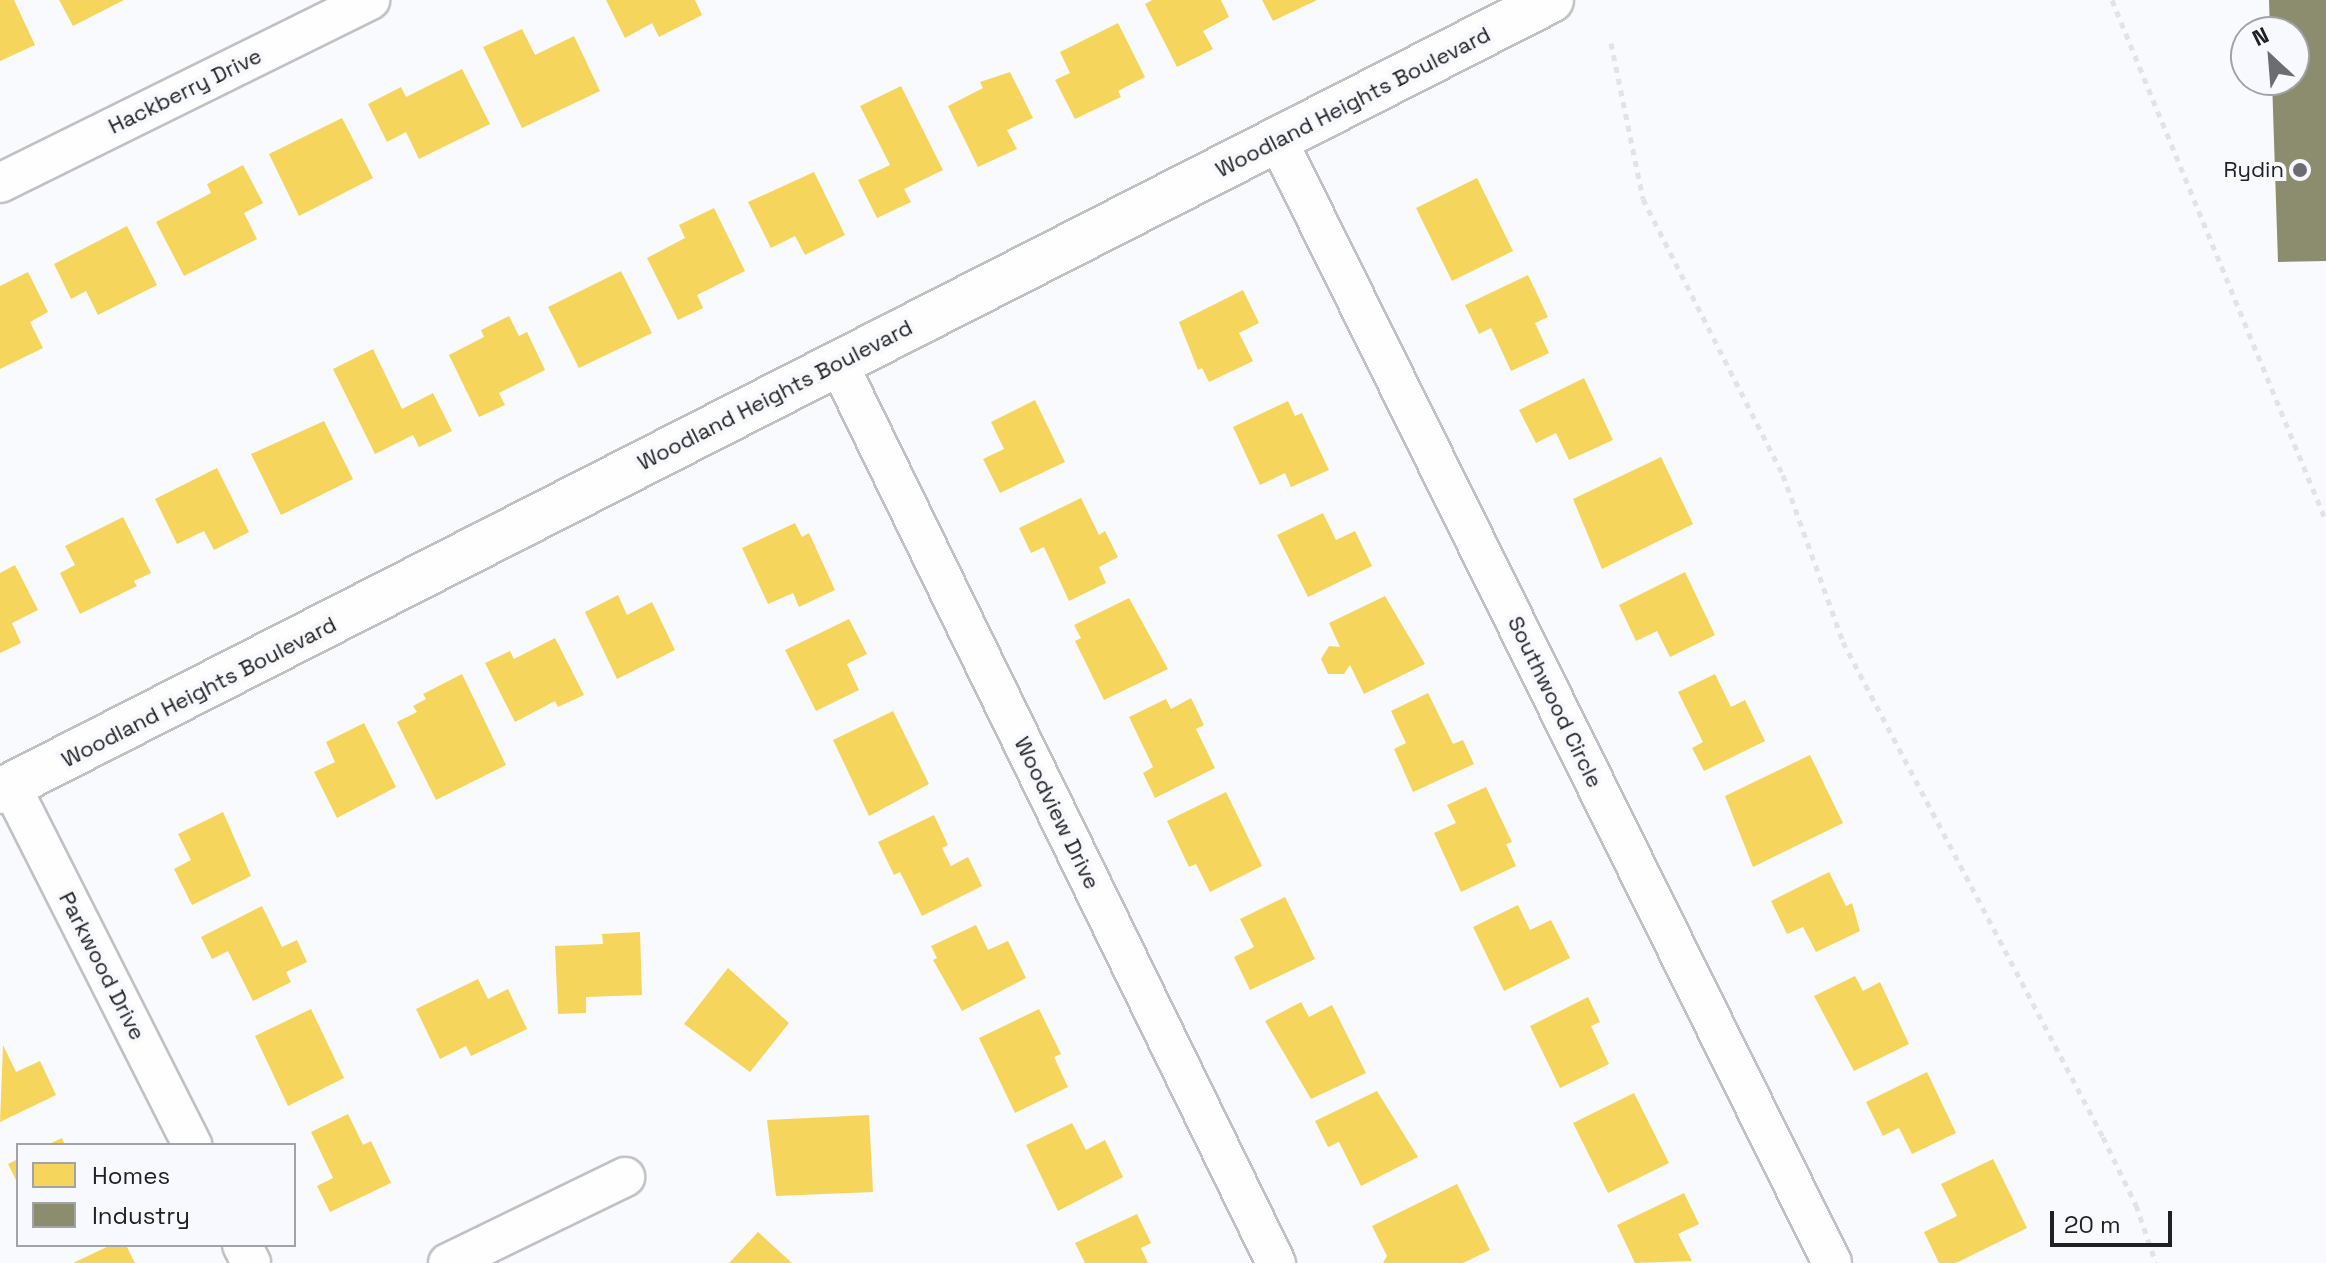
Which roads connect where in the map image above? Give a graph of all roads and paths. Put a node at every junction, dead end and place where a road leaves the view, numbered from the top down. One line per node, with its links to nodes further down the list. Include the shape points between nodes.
1 (370, 0): 6 (street, Hackberry Drive)
2 (1551, 0): 5 (street, Woodland Heights Boulevard)
3 (2112, 0): 8 (path)
4 (1611, 43): 15 (path, via 1643,199 1783,475 1843,642 2103,1137 2136,1205)
5 (1278, 141): 7 (street, Woodland Heights Boulevard); 14 (street, Southwood Circle)
6 (0, 183)
7 (838, 363): 9 (street, Woodland Heights Boulevard); 13 (street, Woodview Drive)
8 (2326, 521)
9 (6, 790): 10 (street, Parkwood Drive)
10 (191, 1143)
11 (625, 1177): 12 (street)
12 (448, 1263)
13 (1276, 1263)
14 (1832, 1263)
15 (2156, 1263)

